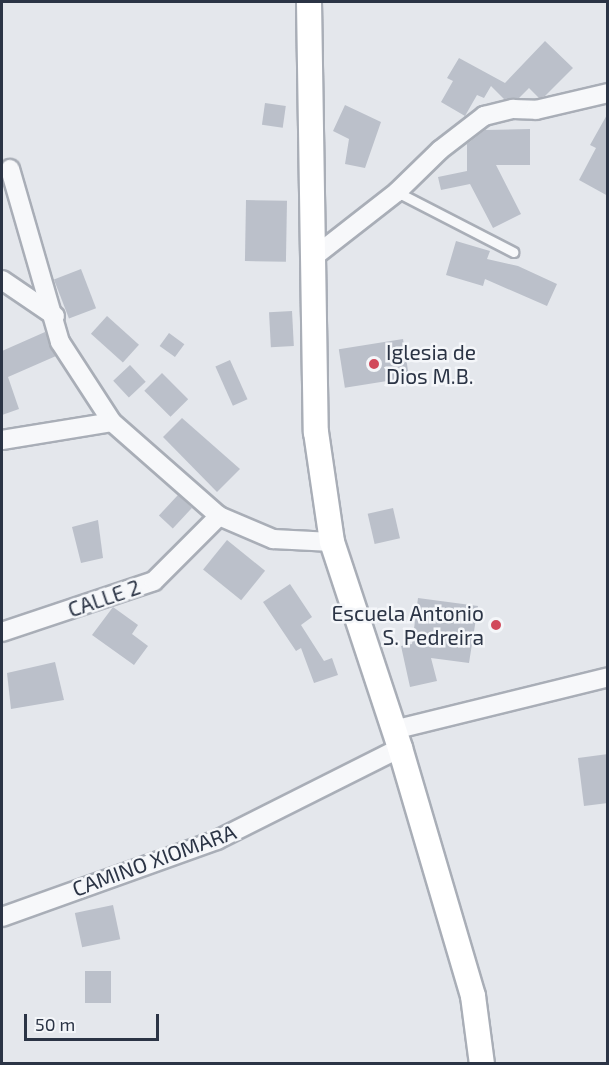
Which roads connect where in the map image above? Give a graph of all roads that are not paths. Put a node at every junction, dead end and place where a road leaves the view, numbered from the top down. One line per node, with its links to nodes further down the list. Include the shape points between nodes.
1 (309, 2): 6 (street)
2 (608, 93): 4 (street, via 536,110 513,109 484,116 440,150)
3 (10, 169): 8 (street)
4 (397, 192): 5 (lane); 6 (street)
5 (513, 252)
6 (315, 256): 12 (street, via 316,432)
7 (2, 280): 8 (street)
8 (55, 316): 9 (street, via 60,342)
9 (112, 422): 10 (street); 11 (street)
10 (2, 440)
11 (219, 516): 12 (street, via 273,539); 13 (street, CALLE 2, via 154,581)
12 (332, 542): 15 (street)
13 (2, 632)
14 (608, 677): 15 (street, CAMINO XIOMARA)
15 (396, 739): 16 (street, CAMINO XIOMARA, via 217,840); 17 (street, via 473,996)
16 (2, 916)
17 (482, 1064)

